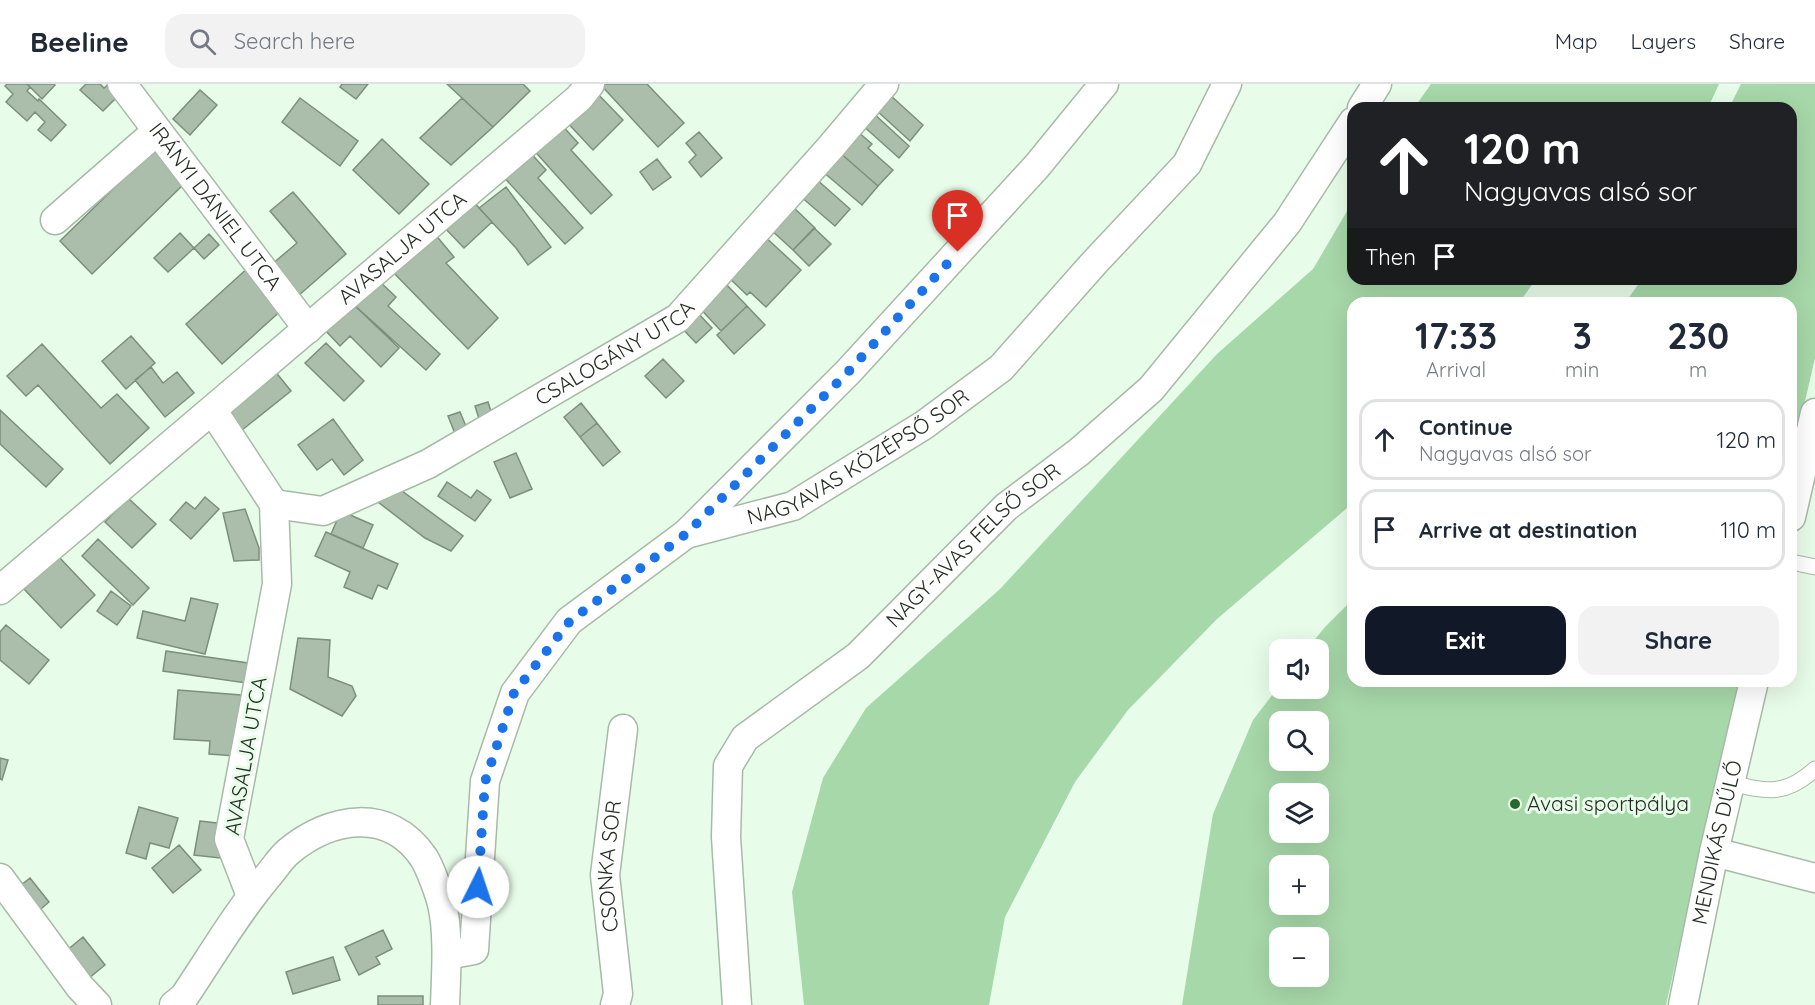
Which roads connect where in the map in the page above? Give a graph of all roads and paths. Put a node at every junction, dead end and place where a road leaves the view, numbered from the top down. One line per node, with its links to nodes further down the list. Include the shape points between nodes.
1 (122, 84): 8 (street, IRÁNYI DÁNIEL UTCA)
2 (590, 84): 11 (street, AVASALJA UTCA, via 579,98)
3 (884, 84): 15 (street, CSALOGÁNY UTCA, via 678,318 428,464 323,511)
4 (1104, 84): 16 (street, via 1037,166 848,372)
5 (1227, 84): 16 (street, NAGYAVAS KÖZÉPSŐ SOR, via 1187,164 1001,368 924,425 793,506)
6 (1377, 84): 7 (street)
7 (1366, 102)
8 (157, 131): 10 (street); 11 (street, IRÁNYI DÁNIEL UTCA)
9 (1347, 131): 33 (street, NAGY-AVAS FELSŐ SOR, via 1287,223 1151,389 1079,452 1006,507 858,656 745,738 728,766 726,837)
10 (55, 220)
11 (308, 329): 12 (street, AVASALJA UTCA)
12 (213, 411): 15 (street); 19 (street, AVASALJA UTCA)
13 (1815, 413): 14 (street)
14 (1797, 492)
15 (274, 504): 27 (street, AVASALJA UTCA, via 277,584 229,839)
16 (686, 534): 28 (street, NAGYAVAS KÖZÉPSŐ SOR, via 570,621 514,693 485,782 474,950)
17 (1797, 563): 18 (lane)
18 (1815, 567)
19 (0, 590)
20 (1753, 687): 23 (street, MENDIKÁS DŰLŐ)
21 (623, 729): 32 (street, CSONKA SOR, via 605,874 618,994)
22 (1815, 769): 23 (lane, via 1797,784 1776,790)
23 (1731, 783): 24 (street, MENDIKÁS DŰLŐ)
24 (1714, 852): 26 (street); 34 (street, MENDIKÁS DŰLŐ)
25 (0, 878): 29 (street)
26 (1815, 878)
27 (251, 896): 28 (street, via 287,853 324,829 355,822 380,823 405,838 424,858 442,905); 30 (street, via 184,997)
28 (447, 955): 31 (street)
29 (97, 1005)
30 (174, 1005)
31 (445, 1005)
32 (615, 1005)
33 (737, 1005)
34 (1683, 1005)

